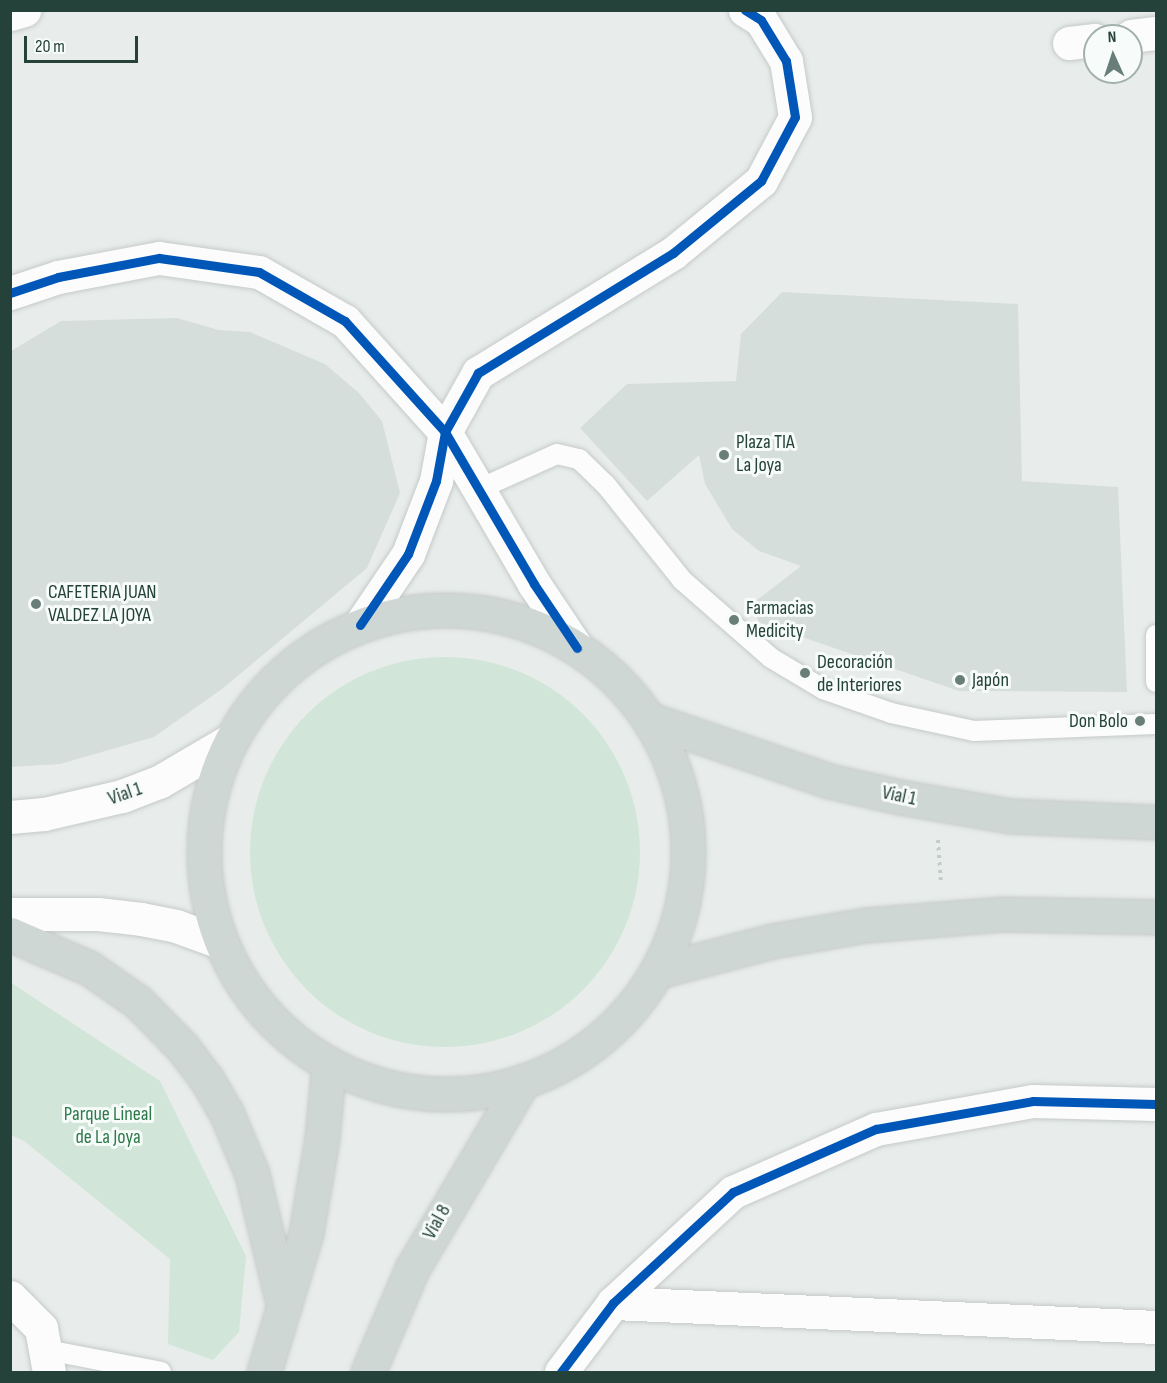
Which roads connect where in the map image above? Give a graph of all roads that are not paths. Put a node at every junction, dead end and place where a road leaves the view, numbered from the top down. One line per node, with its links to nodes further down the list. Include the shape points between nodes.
1 (24, 10): 3 (street)
2 (745, 10): 5 (street, via 761,20 786,61 795,117 762,181 673,253 478,373)
3 (10, 14)
4 (10, 294): 5 (street, via 58,276 159,258 259,272 345,321)
5 (445, 432): 6 (street); 7 (street, via 424,518 408,554)
6 (479, 489): 9 (street, via 534,584); 12 (lane, via 557,454 579,459 606,485 682,580 771,658 832,693 891,713 974,731)
7 (360, 625): 9 (main road, via 434,610 472,611 544,630); 13 (main road, via 308,653 285,671 245,715)
8 (1156, 635): 10 (lane)
9 (577, 648): 11 (main road, via 618,680)
10 (1156, 682)
11 (651, 720): 15 (main road, Vial 1, via 829,781 936,804 1010,816); 20 (main road, via 679,780 689,845 682,910)
12 (1156, 724)
13 (229, 741): 14 (street, Vial 1, via 159,782 122,796 44,814); 19 (main road, via 209,796 202,855 210,914)
14 (10, 817)
15 (1156, 822)
16 (10, 914): 19 (street, via 98,914 141,919 176,926)
17 (1156, 917): 20 (main road, via 1047,914 943,918 819,931)
18 (10, 934): 26 (main road, via 89,968 138,1002 206,1078 226,1112 252,1174)
19 (220, 942): 21 (main road, via 247,991 264,1012)
20 (658, 971): 22 (main road, via 622,1018 601,1038 568,1060)
21 (329, 1064): 22 (main road, via 392,1088 425,1092 491,1089); 26 (main road, via 314,1189)
22 (523, 1081): 31 (main road, Vial 8, via 412,1269)
23 (1156, 1104): 25 (street, via 1033,1101 876,1130 733,1192)
24 (10, 1297): 28 (street, via 41,1328)
25 (613, 1303): 27 (street); 32 (street)
26 (284, 1307): 30 (main road)
27 (1156, 1327)
28 (48, 1361): 29 (lane)
29 (161, 1372)
30 (264, 1372)
31 (368, 1372)
32 (561, 1372)

